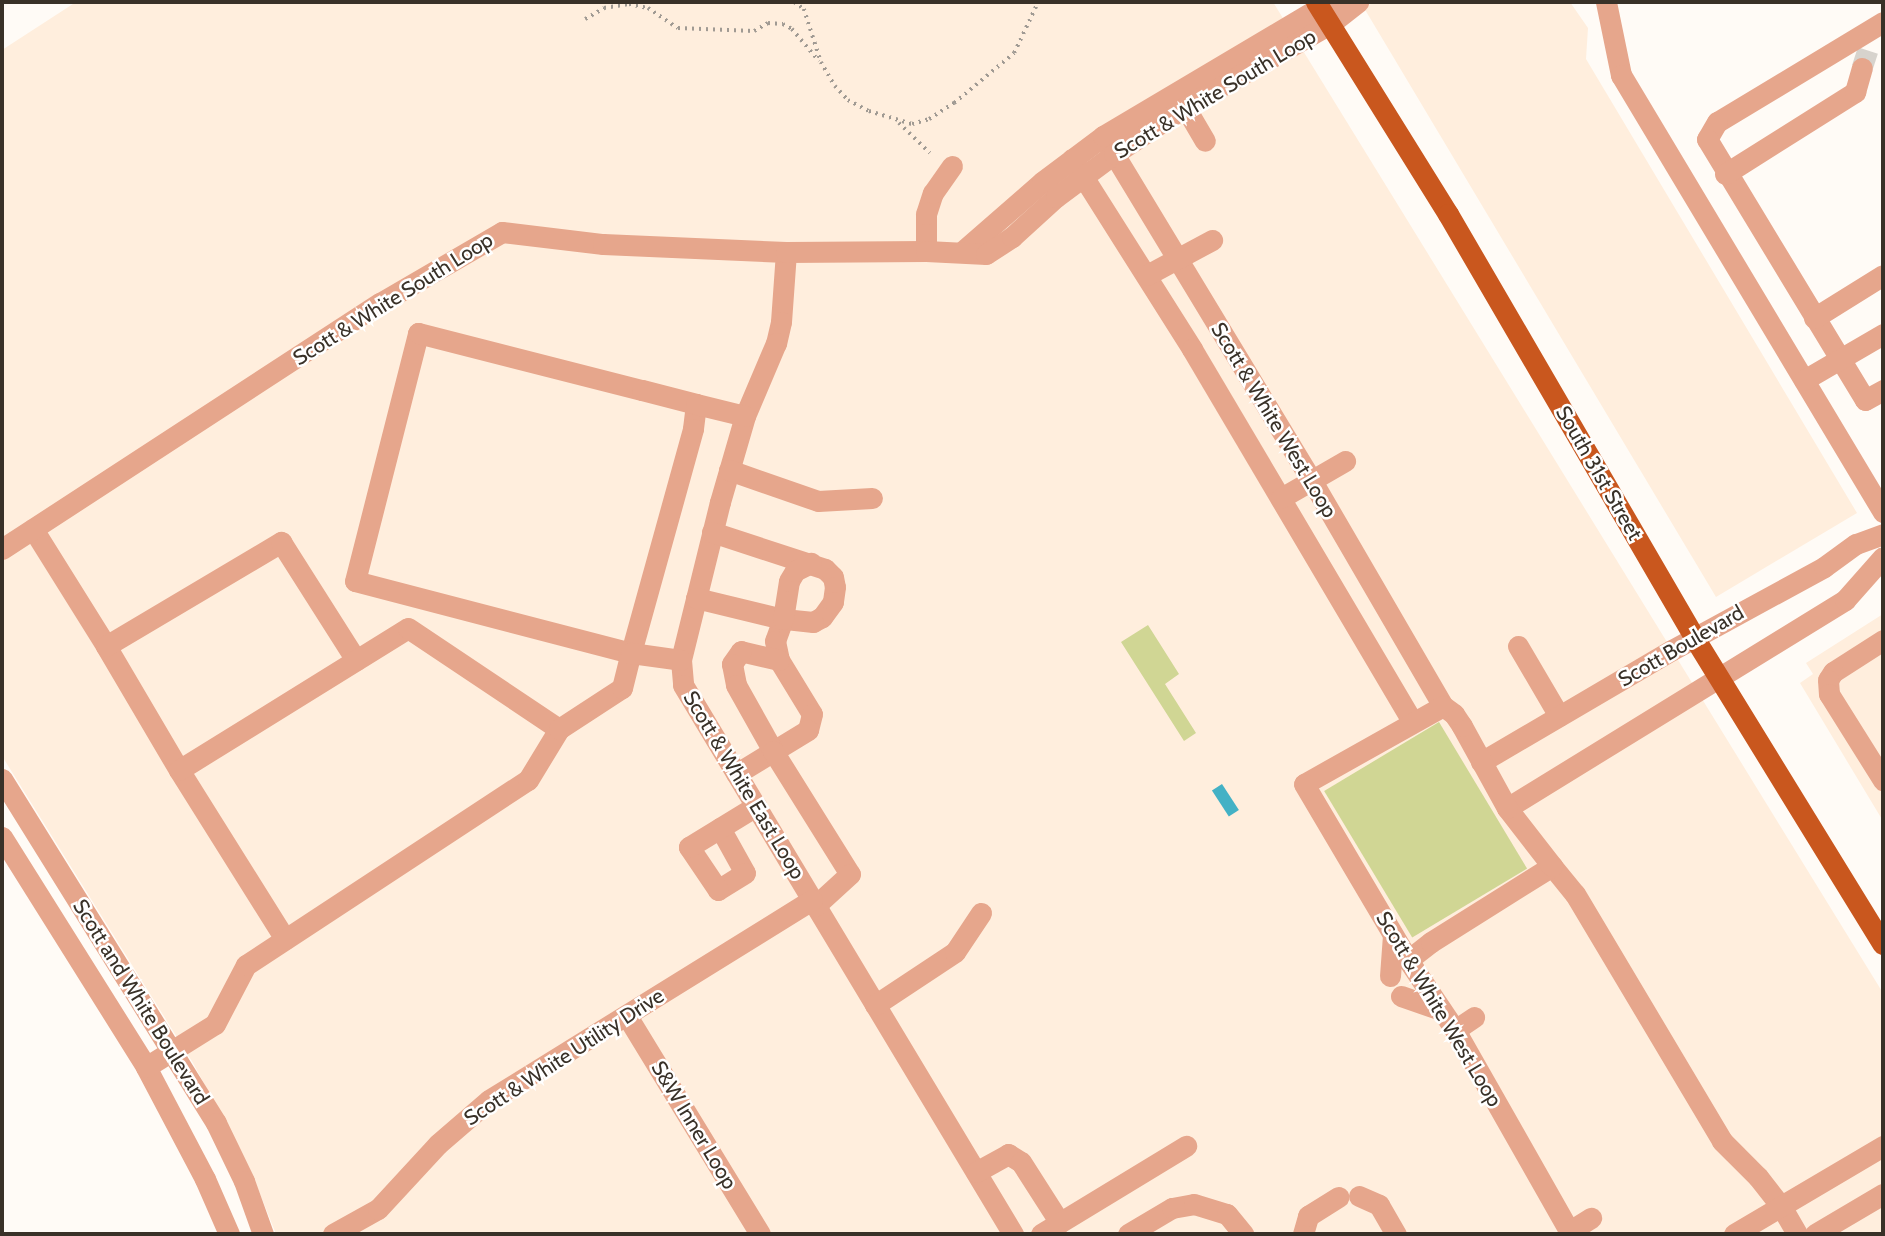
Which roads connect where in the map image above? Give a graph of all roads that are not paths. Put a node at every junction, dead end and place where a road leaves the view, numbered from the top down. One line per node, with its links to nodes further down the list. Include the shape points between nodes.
1 (1358, 2): 3 (street, Scott & White South Loop)
2 (1606, 2): 22 (street, via 1621,75)
3 (1323, 9): 5 (street, Scott & White South Loop); 40 (main road, South 31st Street)
4 (1879, 24): 10 (street, via 1854,92); 10 (street, via 1717,122 1707,139)
5 (1180, 99): 6 (street); 7 (street, Scott & White South Loop)
6 (1205, 141)
7 (1109, 145): 8 (street, Scott & White South Loop); 11 (street, Scott & White South Loop); 16 (street, Scott & White West Loop)
8 (1072, 159): 11 (street, Scott & White West Loop); 14 (street, Scott & White South Loop)
9 (952, 166): 13 (street, via 933,193 926,214)
10 (1726, 174): 19 (street)
11 (1084, 177): 14 (street, Scott & White South Loop, via 986,254); 17 (street, Scott & White West Loop)
12 (1212, 240): 16 (street)
13 (926, 250): 14 (street, Scott & White South Loop); 15 (street, Scott & White South Loop)
14 (963, 251)
15 (786, 252): 25 (street, Scott & White East Loop, via 776,343); 32 (street, Scott & White South Loop, via 603,244 502,232 380,303)
16 (1177, 258): 17 (street); 28 (street, Scott & White West Loop)
17 (1147, 275): 30 (street, Scott & White West Loop)
18 (1883, 275): 19 (street)
19 (1814, 318): 21 (street)
20 (1883, 334): 21 (street)
21 (1839, 359): 22 (street); 23 (street, via 1865,400)
22 (1804, 380): 31 (street)
23 (1883, 390)
24 (696, 404): 25 (street); 44 (street); 44 (street, via 418,333 355,581)
25 (745, 416): 27 (street, Scott & White East Loop)
26 (1345, 461): 28 (street)
27 (729, 470): 29 (street, via 818,501); 33 (street, Scott & White East Loop)
28 (1312, 481): 30 (street); 49 (street, Scott & White West Loop)
29 (872, 498)
30 (1280, 498): 51 (street, Scott & White West Loop)
31 (1883, 512)
32 (33, 529): 35 (street, Scott & White South Loop); 42 (street)
33 (712, 532): 37 (street); 38 (street, Scott & White East Loop)
34 (1883, 534): 40 (street, Scott Boulevard, via 1856,544 1824,567)
35 (2, 549)
36 (1883, 557): 48 (street, Scott Boulevard, via 1845,600)
37 (811, 563): 39 (street, via 794,572 789,581); 39 (street, via 833,577 833,602 813,622)
38 (696, 598): 39 (street); 46 (street, Scott & White East Loop)
39 (783, 619): 47 (street, via 775,641)
40 (1695, 639): 48 (main road, South 31st Street); 50 (street, Scott Boulevard)
41 (1883, 640): 58 (street, via 1833,671 1828,680 1829,694)
42 (106, 646): 45 (street, via 281,542); 55 (street)
43 (1518, 646): 50 (street)
44 (631, 653): 46 (street); 52 (street, via 622,688)
45 (356, 660): 52 (street, via 408,628); 55 (street)
46 (681, 660): 56 (street, Scott & White East Loop, via 683,685)
47 (779, 660): 53 (street, via 812,714 812,722 802,736); 53 (street, via 741,651 732,664 737,685)
48 (1719, 678): 60 (street, Scott Boulevard); 69 (main road, South 31st Street)
49 (1443, 706): 51 (street); 54 (street, Scott & White West Loop, via 1454,713)
50 (1559, 716): 54 (street, Scott Boulevard)
51 (1412, 721): 66 (street, Scott & White West Loop, via 1304,784)
52 (559, 729): 67 (street, via 528,780)
53 (774, 751): 56 (street); 64 (street, Scott & White Utility Drive, via 850,874)
54 (1481, 762): 60 (street, Scott & White West Loop)
55 (179, 770): 67 (street)
56 (736, 774): 59 (street, Scott & White East Loop)
57 (2, 779): 78 (street, Scott and White Boulevard)
58 (1883, 780)
59 (756, 806): 61 (street); 64 (street, Scott & White East Loop)
60 (1507, 808): 63 (street, Scott & White West Loop)
61 (720, 828)
62 (2, 837): 79 (street, Scott and White Boulevard)
63 (1552, 866): 68 (street); 84 (street, Scott & White West Loop, via 1575,894 1722,1142)
64 (813, 903): 73 (street, Scott & White East Loop); 75 (street, Scott & White Utility Drive)
65 (981, 914): 73 (street, via 955,952)
66 (1393, 935): 68 (street); 70 (street, Scott & White West Loop); 71 (street)
67 (285, 939): 78 (street, via 246,965 215,1024)
68 (1431, 942): 70 (street)
69 (1883, 944)
70 (1408, 960): 74 (street, Scott & White West Loop)
71 (1390, 976)
72 (1401, 996): 74 (street)
73 (875, 1005): 82 (street, Scott & White East Loop)
74 (1441, 1010): 77 (street, Scott & White West Loop)
75 (627, 1016): 88 (street, Scott & White Utility Drive, via 465,1118 378,1209); 92 (street, S&W Inner Loop)
76 (1474, 1017): 77 (street)
77 (1455, 1030): 89 (street, Scott & White West Loop)
78 (174, 1052): 79 (street); 91 (street, Scott and White Boulevard, via 244,1181)
79 (146, 1067): 90 (street, Scott and White Boulevard)
80 (1186, 1146): 86 (street)
81 (1883, 1146): 84 (street)
82 (976, 1172): 86 (street, via 1008,1154 1021,1162); 93 (street, Scott & White East Loop)
83 (1883, 1194): 100 (street)
84 (1781, 1206): 98 (street); 99 (street, Scott & White West Loop)
85 (1591, 1218): 89 (street)
86 (1060, 1223): 94 (street)
87 (1232, 1231): 95 (street, via 1227,1214 1194,1204 1172,1208)
88 (340, 1233)
89 (1571, 1233)
90 (229, 1234)
91 (263, 1234)
92 (760, 1234)
93 (1013, 1234)
94 (1041, 1234)
95 (1128, 1234)
96 (1303, 1234): 97 (street, via 1308,1216 1348,1197 1379,1205)
97 (1396, 1234)
98 (1734, 1234)
99 (1797, 1234)
100 (1815, 1234)

